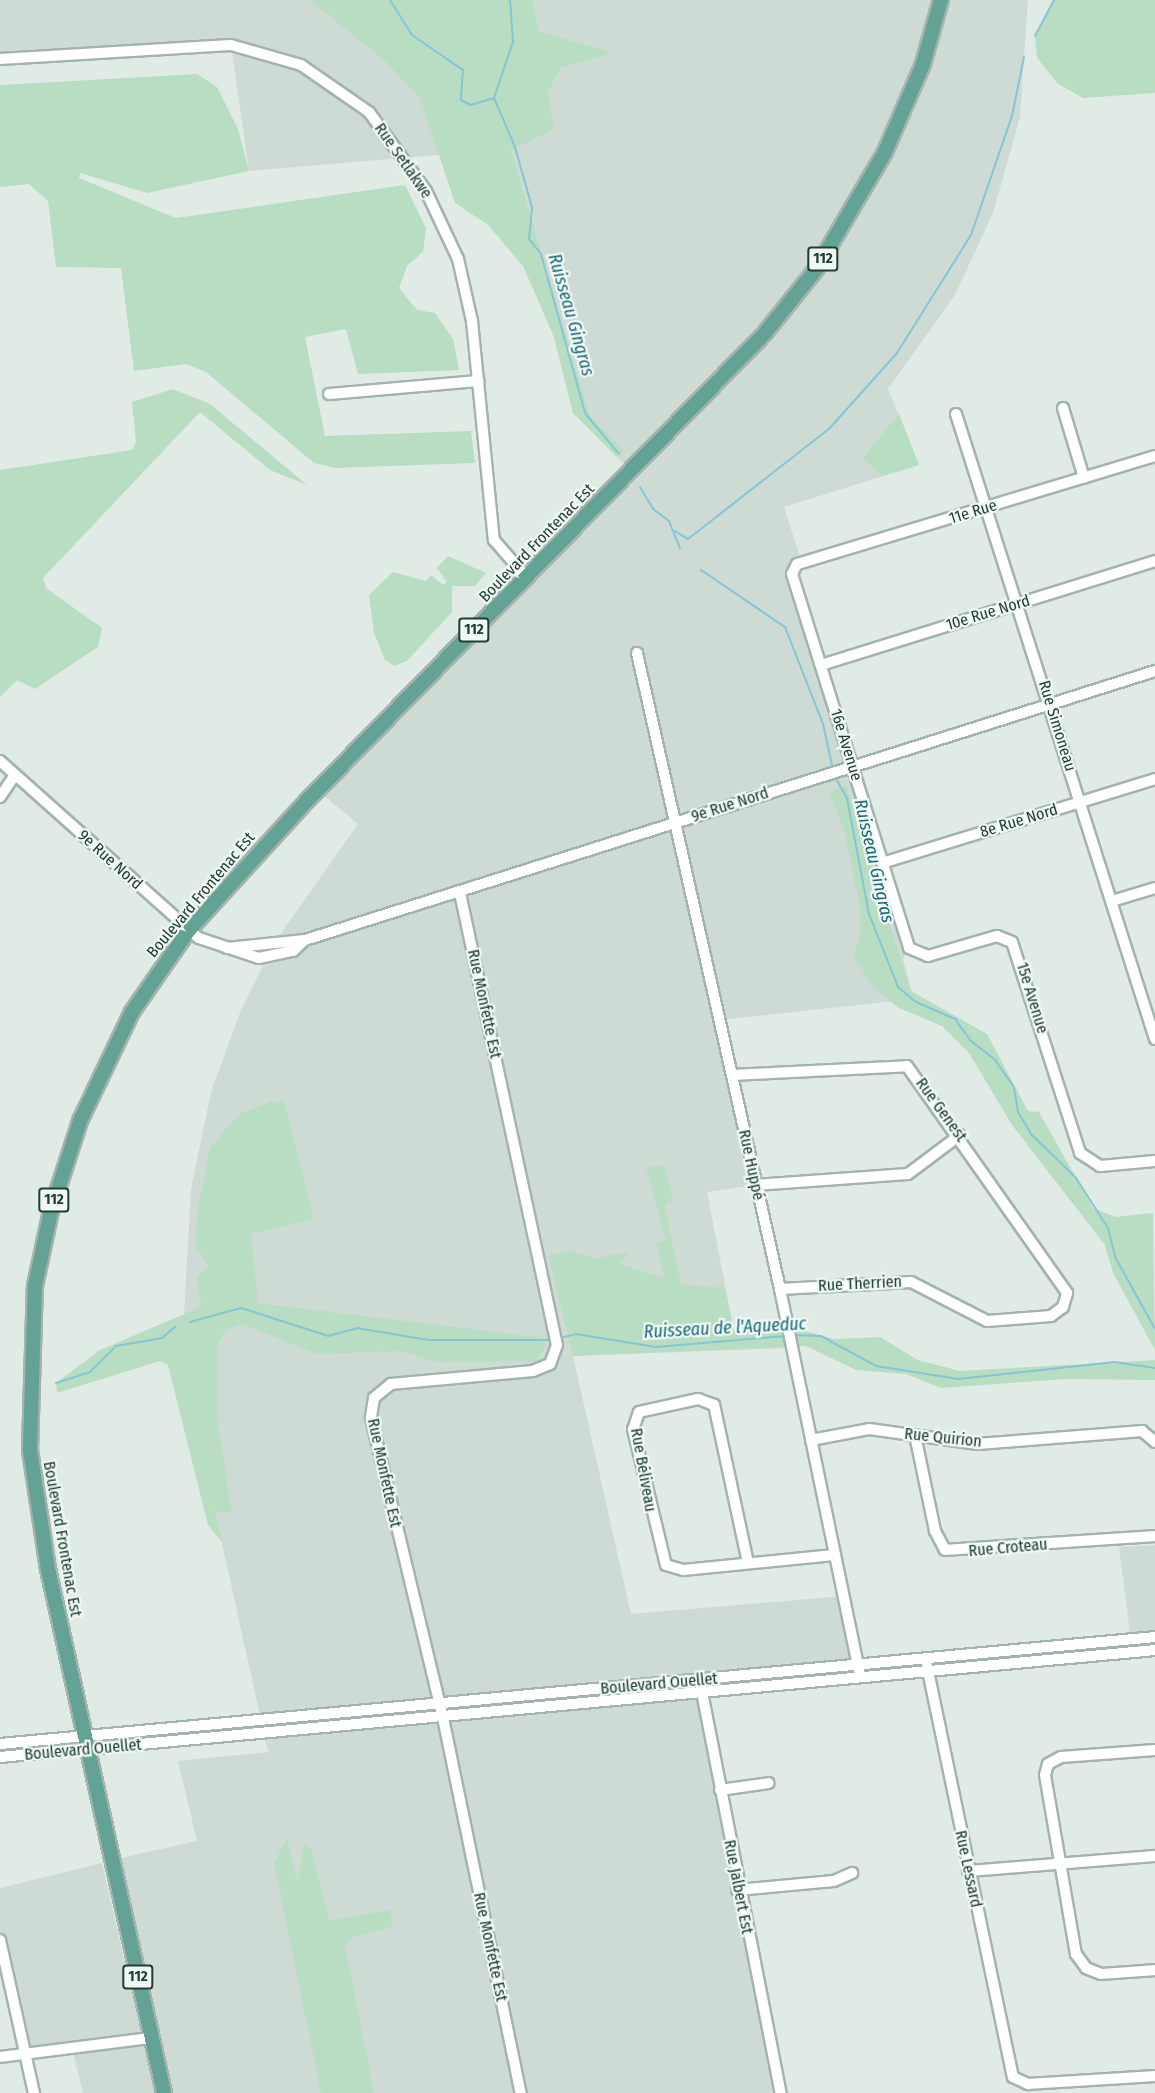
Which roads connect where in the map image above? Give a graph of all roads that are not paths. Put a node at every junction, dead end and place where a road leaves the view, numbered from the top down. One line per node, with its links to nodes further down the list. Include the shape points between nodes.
1 (941, 0): 12 (main road, Boulevard Frontenac Est / 112, via 923,64 885,152 817,268 765,333)
2 (0, 59): 3 (street, Rue Setlakwe, via 231,45 301,65 339,89 369,112 400,151 444,227 467,290)
3 (478, 381): 4 (street); 12 (street, Rue Setlakwe, via 494,540)
4 (329, 394)
5 (1063, 408): 8 (street)
6 (956, 414): 9 (street, Rue Simoneau)
7 (1155, 456): 8 (street, 11e Rue)
8 (1084, 478): 9 (street, 11e Rue)
9 (987, 507): 11 (street, 11e Rue); 13 (street, Rue Simoneau)
10 (1155, 561): 13 (street, 10e Rue Nord)
11 (792, 570): 15 (street, 16e Avenue)
12 (526, 577): 29 (main road, Boulevard Frontenac Est / 112)
13 (1019, 603): 15 (street, 10e Rue Nord); 17 (street, Rue Simoneau)
14 (637, 653): 24 (street, Rue Huppé)
15 (822, 665): 19 (street, 16e Avenue)
16 (1155, 671): 17 (street, 9e Rue Nord)
17 (1051, 704): 19 (street, 9e Rue Nord); 23 (street, Rue Simoneau)
18 (0, 761): 20 (street, 9e Rue Nord)
19 (853, 766): 24 (street, 9e Rue Nord); 25 (street, 16e Avenue)
20 (15, 775): 22 (street); 29 (street, 9e Rue Nord)
21 (1155, 779): 23 (street, 8e Rue Nord)
22 (0, 797)
23 (1081, 802): 25 (street, 8e Rue Nord); 28 (street, Rue Simoneau)
24 (676, 822): 27 (street, 9e Rue Nord); 32 (street, Rue Huppé)
25 (882, 863): 30 (street, 16e Avenue)
26 (1155, 888): 28 (street)
27 (460, 893): 29 (street, 9e Rue Nord, via 305,940 293,951 266,958 227,948); 52 (street, Rue Monfette Est, via 557,1345 550,1364 542,1368 391,1384 371,1407)
28 (1113, 901): 31 (street, Rue Simoneau)
29 (188, 931): 56 (main road, Boulevard Frontenac Est / 112, via 137,1004 96,1082 64,1166 35,1286 30,1450 44,1549)
30 (914, 953): 34 (street, 15e Avenue, via 928,956 997,936 1012,942 1080,1153 1100,1166)
31 (1155, 1039)
32 (732, 1075): 33 (street, Rue Genest, via 907,1066); 35 (street, Rue Huppé)
33 (960, 1135): 35 (street, via 908,1174); 37 (street, Rue Genest, via 1061,1280)
34 (1155, 1161)
35 (755, 1185): 36 (street, Rue Huppé)
36 (780, 1289): 37 (street, Rue Therrien, via 910,1282 987,1321 1051,1316); 40 (street, Rue Huppé)
37 (1066, 1300)
38 (915, 1436): 39 (street, Rue Quirion, via 978,1444); 40 (street, Rue Quirion, via 869,1429); 41 (street, Rue Croteau, via 935,1531 945,1550)
39 (1151, 1438)
40 (811, 1440): 42 (street, Rue Huppé)
41 (1155, 1536)
42 (834, 1555): 43 (street); 47 (street, Rue Huppé)
43 (748, 1563): 43 (street, Rue Béliveau, via 717,1411 710,1402 650,1406 633,1423 666,1565 684,1570)
44 (1155, 1637): 46 (street, Boulevard Ouellet)
45 (1155, 1650): 48 (street, Boulevard Ouellet)
46 (926, 1659): 47 (street, Boulevard Ouellet); 48 (street, Rue Lessard)
47 (858, 1666): 49 (street, Rue Huppé); 50 (street, Boulevard Ouellet)
48 (929, 1673): 49 (street, Boulevard Ouellet); 63 (street, Rue Lessard)
49 (861, 1678): 51 (street, Boulevard Ouellet)
50 (699, 1680): 51 (street, Rue Jalbert Est); 52 (street, Boulevard Ouellet)
51 (702, 1694): 53 (street, Boulevard Ouellet); 60 (street, Rue Jalbert Est)
52 (439, 1704): 53 (street, Rue Monfette Est); 54 (street, Boulevard Ouellet)
53 (443, 1719): 54 (street, Boulevard Ouellet); 74 (street, Rue Monfette Est)
54 (164, 1737): 56 (street, Boulevard Ouellet)
55 (0, 1744): 56 (street, Boulevard Ouellet)
56 (86, 1744): 58 (street, Boulevard Ouellet); 68 (main road, Boulevard Frontenac Est / 112)
57 (1155, 1750): 62 (street, via 1061,1757 1048,1764 1045,1775)
58 (0, 1757)
59 (769, 1782): 60 (street)
60 (720, 1791): 65 (street, Rue Jalbert Est)
61 (1155, 1856): 62 (street)
62 (1061, 1863): 63 (street); 67 (street, via 1076,1954 1086,1968 1101,1974)
63 (968, 1871): 71 (street, Rue Lessard, via 1013,2077 1028,2084)
64 (852, 1873): 65 (street, via 834,1881)
65 (738, 1890): 75 (street, Rue Jalbert Est)
66 (0, 1940): 69 (street)
67 (1155, 1970)
68 (152, 2038): 69 (street); 73 (main road, Boulevard Frontenac Est / 112)
69 (25, 2054): 70 (street); 72 (street)
70 (0, 2057)
71 (1155, 2076)
72 (34, 2093)
73 (164, 2093)
74 (521, 2093)
75 (781, 2093)

